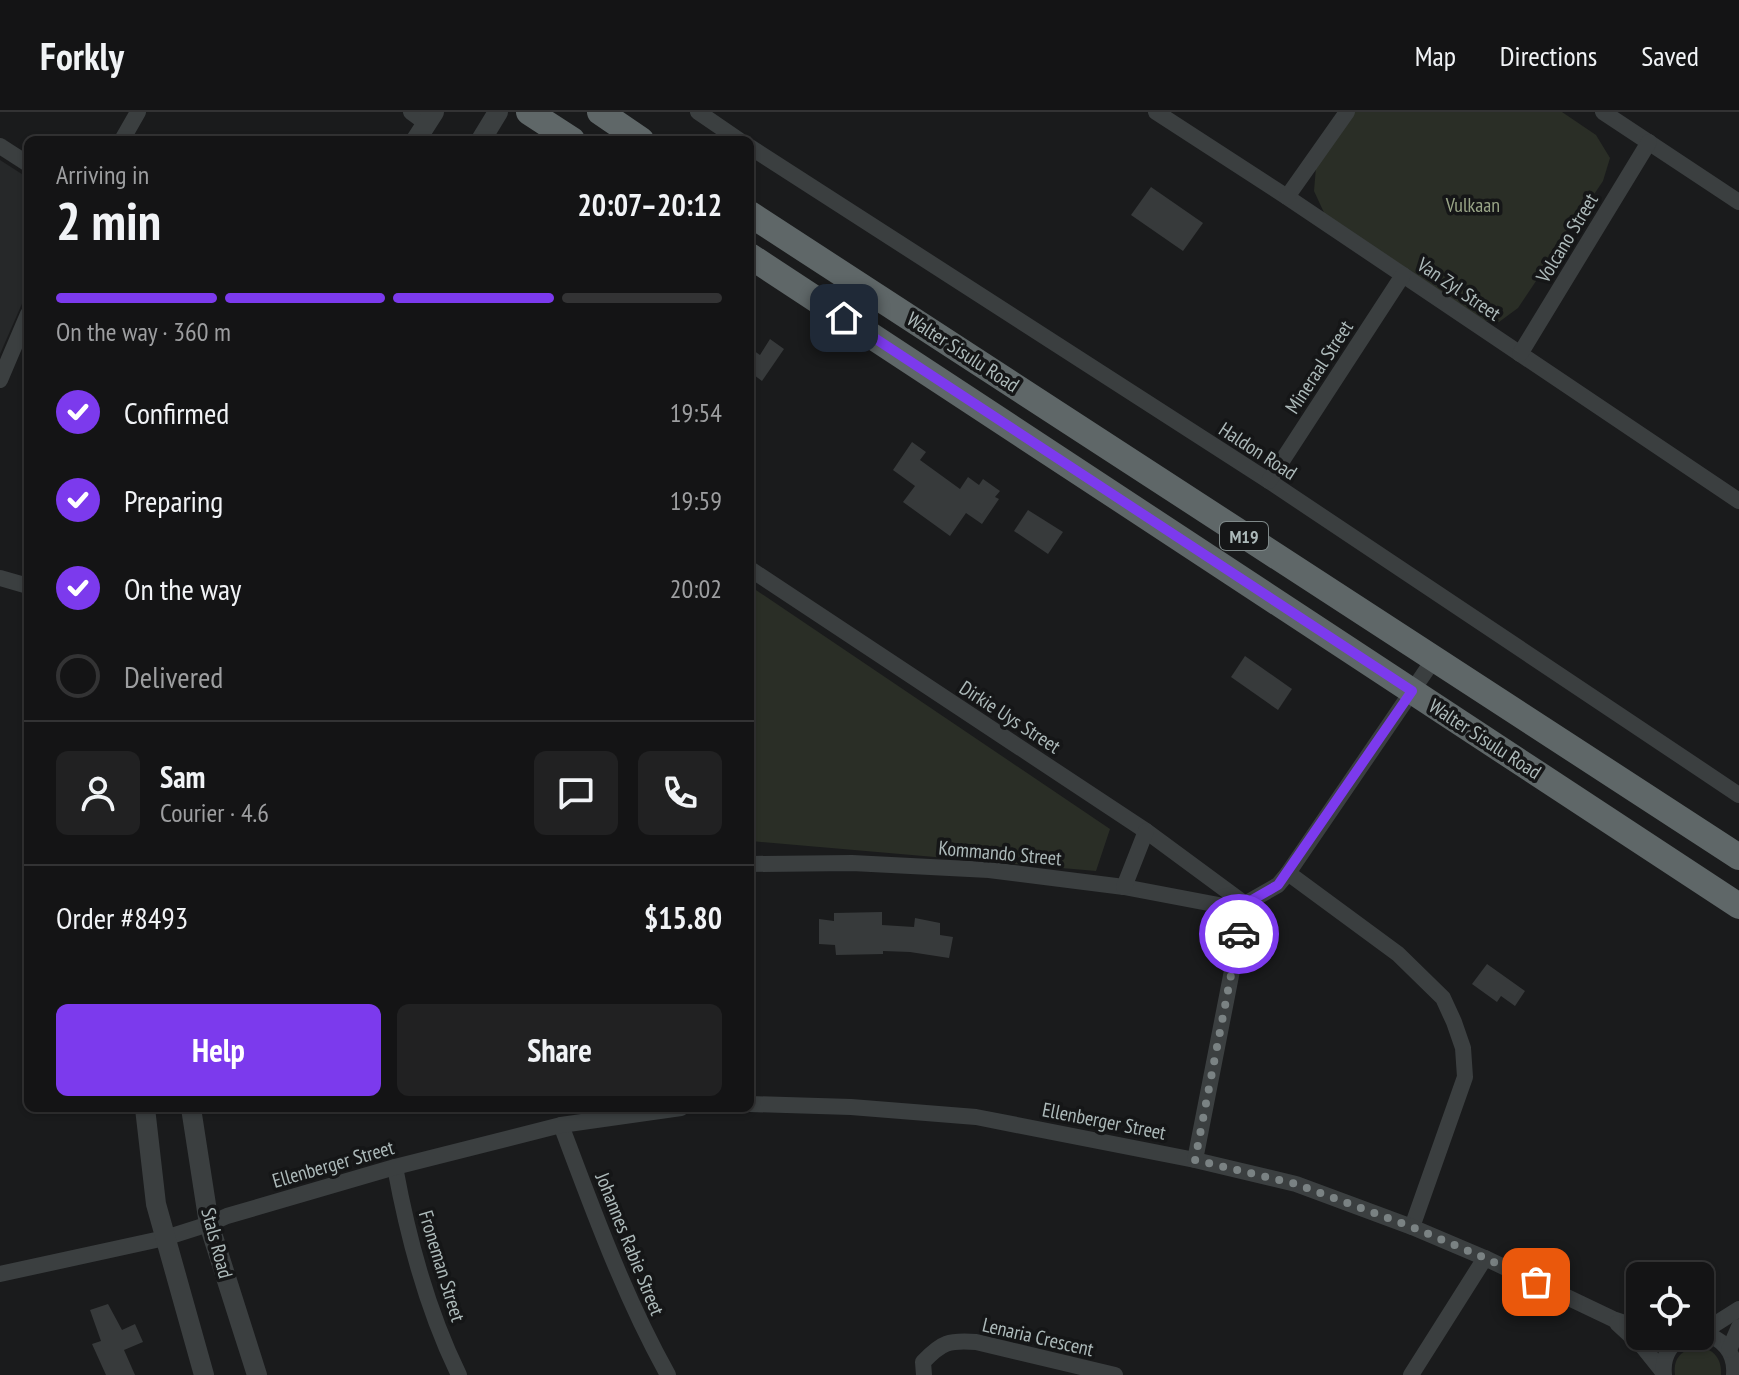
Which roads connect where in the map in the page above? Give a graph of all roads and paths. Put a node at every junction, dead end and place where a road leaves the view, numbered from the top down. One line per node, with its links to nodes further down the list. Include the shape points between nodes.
1 (138, 112): 9 (street)
2 (498, 112): 10 (street)
3 (529, 112): 11 (highway)
4 (600, 112): 12 (highway)
5 (698, 112): 13 (street)
6 (1156, 112): 18 (street, Van Zyl Street)
7 (1347, 112): 18 (street)
8 (1603, 112): 14 (street)
9 (124, 136)
10 (483, 136)
11 (566, 136)
12 (635, 136)
13 (733, 136)
14 (1649, 142): 19 (street); 27 (street, Volcano Street)
15 (0, 146): 17 (street)
16 (754, 150): 30 (street, Haldon Road)
17 (24, 161)
18 (1287, 197): 24 (street, Van Zyl Street)
19 (1739, 202)
20 (754, 217): 21 (highway, Walter Sisulu Road / M19)
21 (793, 242): 23 (highway); 26 (highway, Walter Sisulu Road / M19)
22 (754, 259): 23 (highway, Walter Sisulu Road / M19)
23 (775, 272): 28 (highway, Walter Sisulu Road / M19)
24 (1403, 275): 27 (street, Van Zyl Street); 30 (street, Mineraal Street)
25 (24, 323): 29 (street)
26 (956, 348): 28 (highway); 31 (highway, Walter Sisulu Road / M19)
27 (1520, 354): 32 (street, Van Zyl Street)
28 (936, 378): 33 (highway, Walter Sisulu Road / M19)
29 (0, 380)
30 (1269, 481): 41 (street, Haldon Road)
31 (1191, 501): 33 (highway); 37 (highway, Walter Sisulu Road / M19)
32 (1739, 501)
33 (1170, 532): 38 (highway, Walter Sisulu Road / M19)
34 (754, 572): 42 (street, Dirkie Uys Street)
35 (0, 578): 36 (street)
36 (24, 585)
37 (1434, 659): 38 (street); 39 (highway, Walter Sisulu Road / M19)
38 (1412, 691): 40 (highway, Walter Sisulu Road / M19); 45 (street)
39 (1586, 758): 40 (highway); 43 (highway, Walter Sisulu Road / M19)
40 (1564, 791): 48 (highway, Walter Sisulu Road / M19)
41 (1739, 795)
42 (1146, 831): 46 (street); 47 (street, Dirkie Uys Street)
43 (1739, 857)
44 (754, 864): 46 (street, Kommando Street, via 989,870)
45 (1288, 873): 47 (street); 57 (street, via 1398,954 1443,998 1454,1022 1465,1077)
46 (1124, 887): 47 (street, Kommando Street, via 1224,906)
47 (1245, 904): 54 (street)
48 (1739, 906)
49 (754, 1104): 54 (street, Ellenberger Street, via 976,1117)
50 (145, 1112): 58 (street)
51 (192, 1112): 56 (street, Stals Road)
52 (653, 1112): 53 (street, Ellenberger Street)
53 (561, 1125): 55 (street, Ellenberger Street); 73 (street, Johannes Rabie Street, via 610,1255)
54 (1195, 1160): 57 (street, Ellenberger Street, via 1296,1184)
55 (395, 1167): 56 (street, Ellenberger Street); 72 (street, Froneman Street, via 404,1219 428,1297)
56 (209, 1224): 58 (street, Ellenberger Street); 71 (street, Stals Road)
57 (1412, 1227): 59 (street, Ellenberger Street)
58 (165, 1238): 60 (street, Ellenberger Street); 70 (street)
59 (1485, 1258): 62 (street, Ellenberger Street); 76 (street)
60 (0, 1274)
61 (1739, 1309): 64 (street)
62 (1613, 1319): 63 (street, Ellenberger Street); 69 (street, Ellenberger Street)
63 (1626, 1323)
64 (1714, 1324)
65 (1739, 1327): 68 (street)
66 (1714, 1337): 68 (street)
67 (1669, 1350): 69 (street)
68 (1729, 1350): 77 (street)
69 (1663, 1374)
70 (204, 1375)
71 (257, 1375)
72 (459, 1375)
73 (668, 1375)
74 (924, 1375): 75 (street, Lenaria Crescent, via 923,1362 953,1340)
75 (1115, 1375)
76 (1411, 1375)
77 (1734, 1375)

